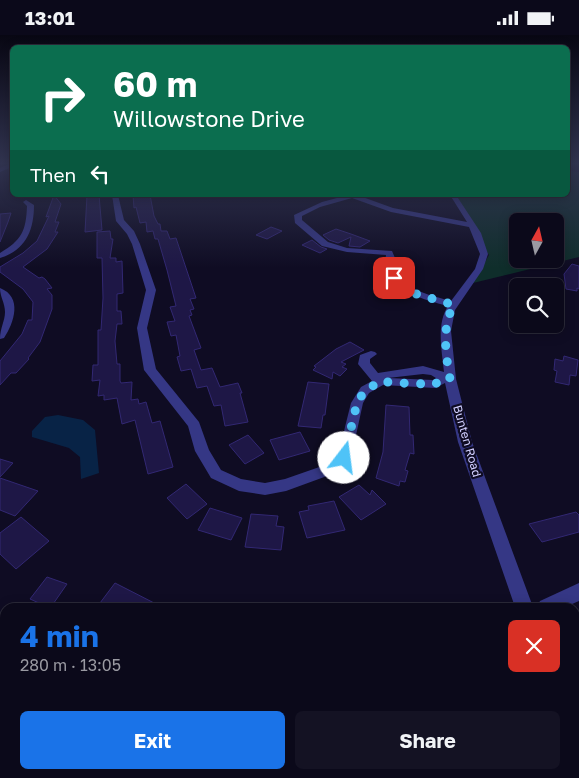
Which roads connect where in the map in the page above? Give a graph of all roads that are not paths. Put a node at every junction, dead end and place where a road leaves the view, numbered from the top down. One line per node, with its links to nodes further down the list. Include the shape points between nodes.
1 (116, 199): 13 (street, via 120,221 136,244 151,290 142,328 150,370 194,425 202,451 216,474 239,485 265,489 333,468 344,458 357,403 365,390)
2 (339, 199): 9 (street, via 298,215 298,221 325,244 347,251 389,253 388,269 401,284 413,293)
3 (359, 199): 6 (street, via 452,224)
4 (455, 199): 6 (street, Bunten Road)
5 (26, 202): 7 (street, via 31,205 30,229 24,239)
6 (471, 225): 9 (street, Bunten Road, via 484,254 479,269)
7 (0, 255)
8 (0, 291): 10 (street, via 10,305 9,324)
9 (454, 305): 12 (street, Bunten Road, via 446,331)
10 (0, 337)
11 (371, 354): 13 (street, via 364,357 364,364)
12 (446, 379): 13 (street, via 435,384 401,377 387,383); 15 (street, Bunten Road, via 464,442)
13 (380, 381)
14 (579, 593): 16 (street)
15 (523, 603)
16 (555, 603)

